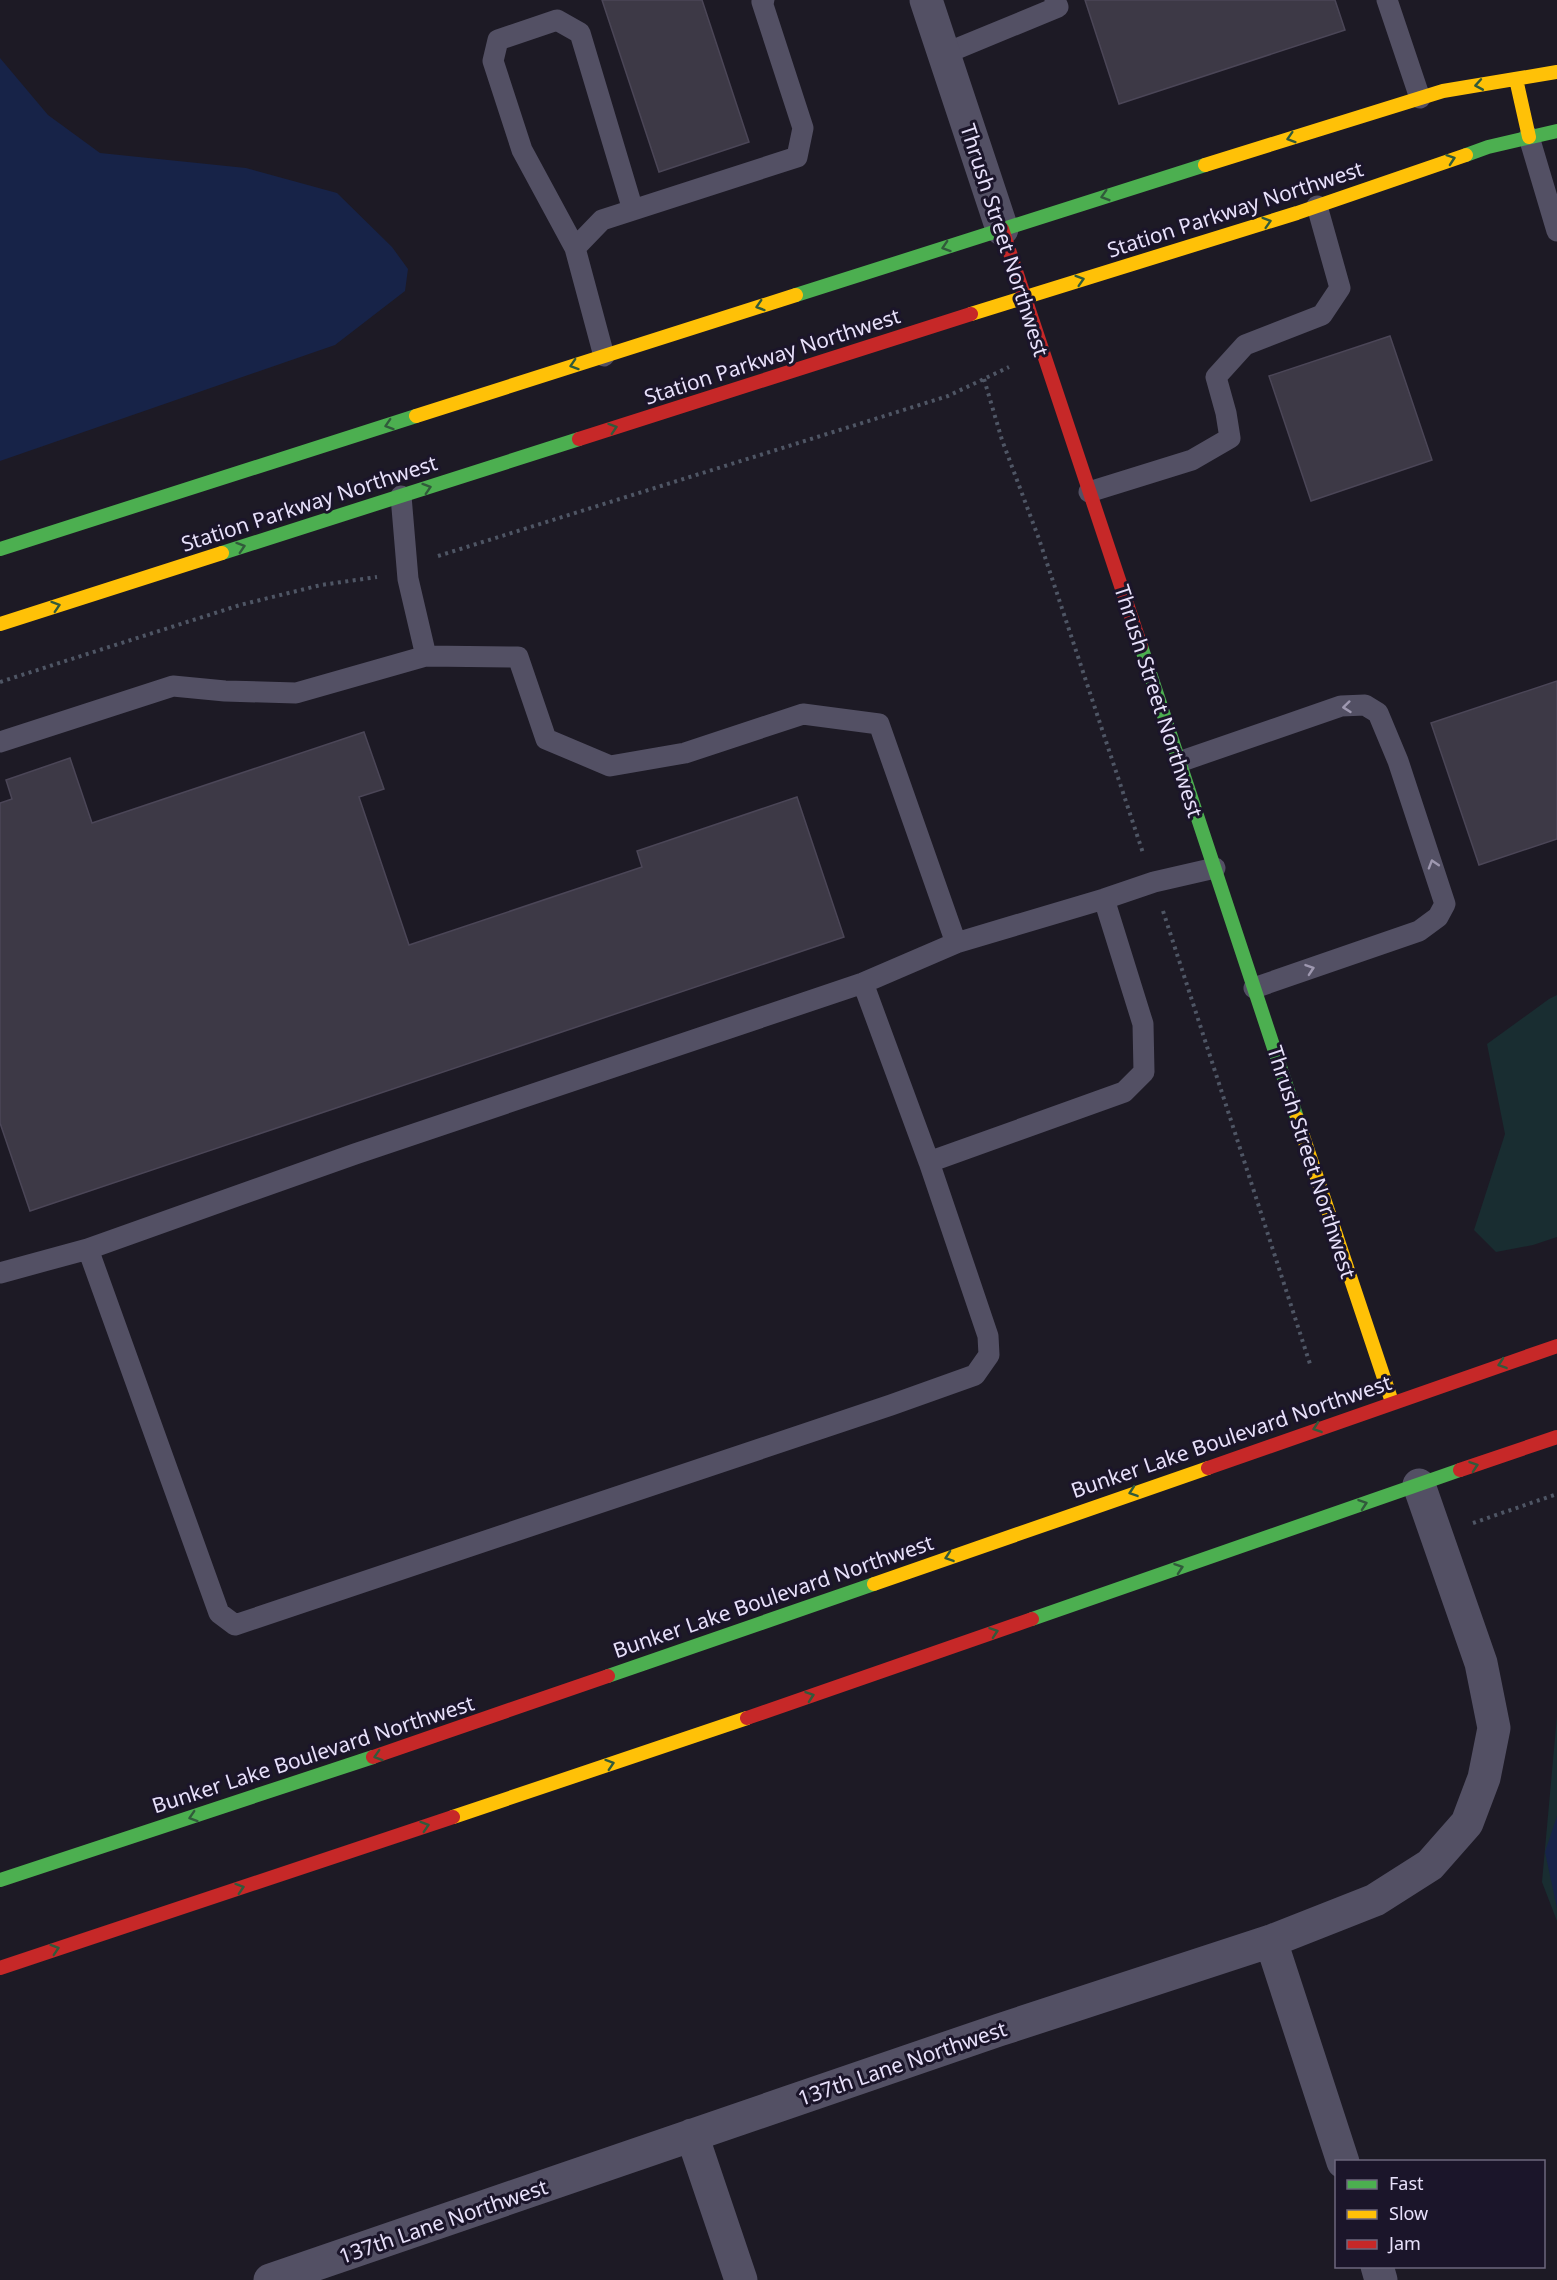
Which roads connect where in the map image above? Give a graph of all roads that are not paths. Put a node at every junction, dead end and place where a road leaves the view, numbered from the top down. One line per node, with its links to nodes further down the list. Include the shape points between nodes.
1 (764, 0): 12 (lane, via 803,128 797,158)
2 (926, 0): 5 (street, Thrush Street Northwest)
3 (1055, 0): 5 (lane, via 1058,7)
4 (1387, 0): 8 (lane)
5 (944, 54): 13 (street, Thrush Street Northwest)
6 (1557, 72): 7 (street)
7 (1516, 79): 8 (street, one-way to 8); 10 (street)
8 (1420, 98): 13 (street, one-way to 13)
9 (1557, 131): 10 (street, Station Parkway Northwest)
10 (1529, 137): 11 (street, Station Parkway Northwest, one-way to 10, via 1488,147); 14 (lane)
11 (1317, 206): 16 (street, Station Parkway Northwest, one-way to 11); 18 (lane, via 1340,288 1322,315 1245,345 1216,377 1230,438 1192,460)
12 (633, 210): 15 (lane, via 602,220); 15 (lane, via 580,33 557,20 498,40 493,61 522,150)
13 (1002, 229): 16 (street, Thrush Street Northwest); 17 (street, one-way to 17)
14 (1557, 231)
15 (575, 248): 17 (lane)
16 (1024, 297): 18 (street, Thrush Street Northwest); 19 (street, Station Parkway Northwest, one-way to 16)
17 (604, 356): 20 (street, one-way to 20)
18 (1089, 492): 24 (street, Thrush Street Northwest)
19 (401, 496): 21 (street, Station Parkway Northwest, one-way to 19); 22 (lane, via 408,579)
20 (0, 549)
21 (0, 624)
22 (426, 656): 23 (lane, via 296,693 173,686); 27 (lane, via 518,657 546,739 610,766 684,753 803,714 879,724)
23 (0, 742)
24 (1179, 762): 25 (street, Thrush Street Northwest); 29 (lane, one-way to 24, via 1419,931 1438,917 1444,904 1428,848 1378,713 1365,705 1341,706)
25 (1215, 868): 26 (lane); 29 (street, Thrush Street Northwest)
26 (1104, 899): 27 (lane); 30 (lane, via 1143,1024 1144,1072 1124,1092)
27 (956, 943): 28 (lane)
28 (863, 983): 30 (lane); 31 (lane, via 355,1154)
29 (1254, 988): 34 (street, Thrush Street Northwest)
30 (929, 1162): 31 (lane, via 988,1336 989,1354 975,1376 236,1625 219,1613)
31 (88, 1249): 32 (lane)
32 (0, 1273)
33 (1557, 1346): 34 (street, Bunker Lake Boulevard Northwest, one-way to 34)
34 (1392, 1402): 37 (street, Bunker Lake Boulevard Northwest, one-way to 37, via 434,1737)
35 (1557, 1437): 36 (street, one-way to 35)
36 (1419, 1485): 38 (street, 137th Lane Northwest, via 1481,1663 1494,1728 1484,1778 1467,1823 1430,1865 1375,1900); 39 (street, one-way to 36, via 700,1734)
37 (0, 1880)
38 (1271, 1941): 40 (street, 137th Lane Northwest); 41 (street)
39 (0, 1968)
40 (692, 2135): 42 (street, 137th Lane Northwest); 43 (street)
41 (1342, 2160)
42 (270, 2280)
43 (741, 2280)

